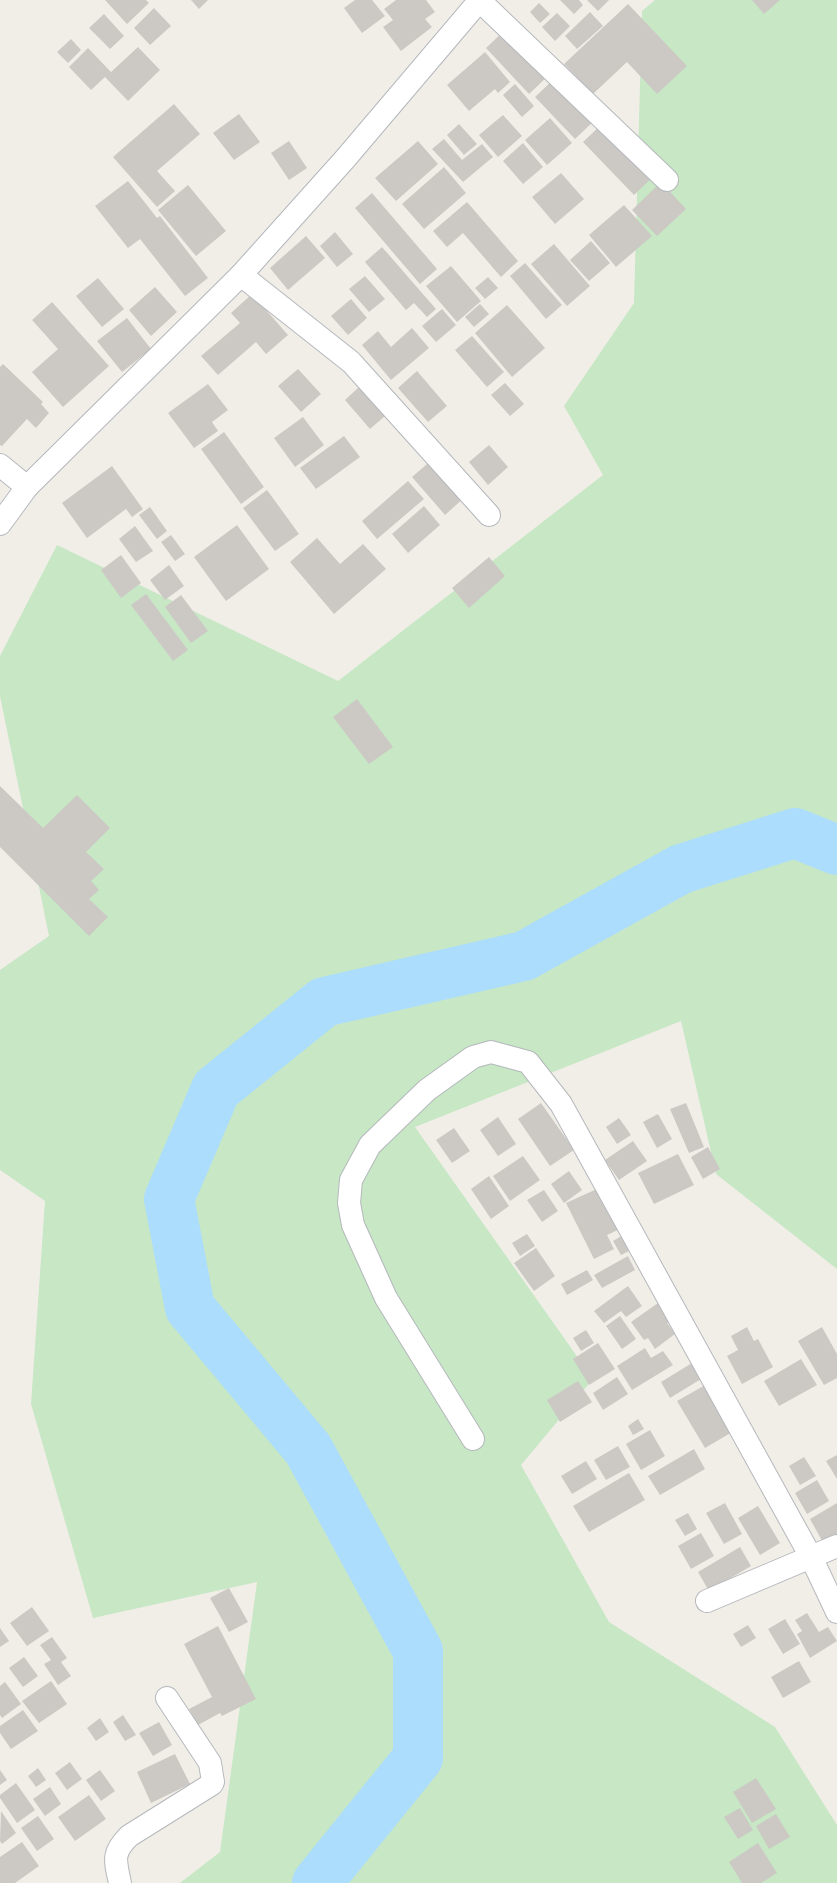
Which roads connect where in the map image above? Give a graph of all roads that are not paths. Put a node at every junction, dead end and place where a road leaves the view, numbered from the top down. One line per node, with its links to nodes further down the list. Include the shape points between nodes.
1 (479, 0): 2 (street); 3 (street, via 345,159)
2 (667, 180)
3 (241, 275): 5 (street); 6 (street, via 351,362)
4 (0, 465): 5 (street)
5 (27, 487): 7 (street)
6 (488, 515)
7 (0, 524)
8 (473, 1439): 10 (street, via 386,1298 353,1225 349,1203 351,1180 370,1145 427,1090 473,1057 491,1052 528,1062 561,1104)
9 (837, 1546): 10 (street)
10 (811, 1557): 11 (street); 12 (street)
11 (707, 1601)
12 (837, 1612)
13 (167, 1698): 14 (street, via 210,1763 213,1782 129,1836 119,1846 115,1863)
14 (120, 1883)

